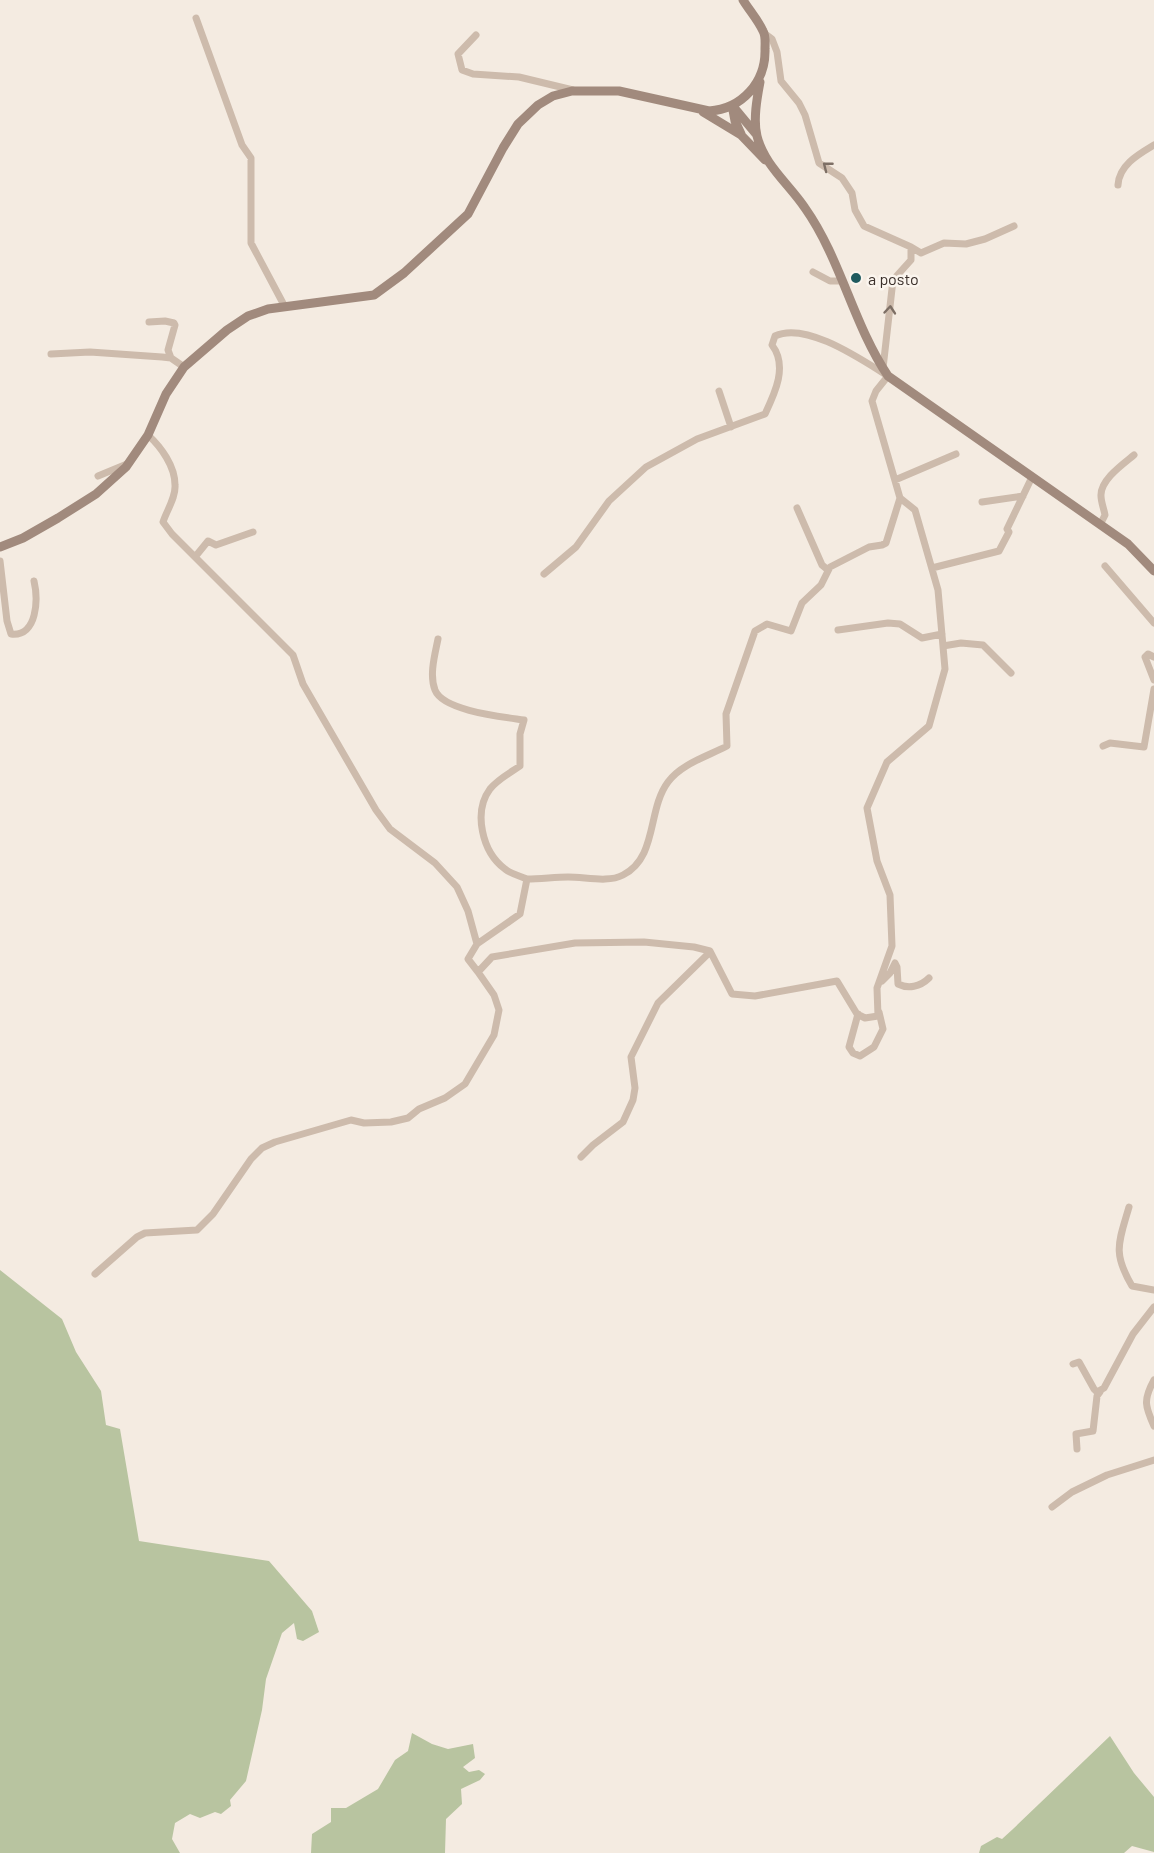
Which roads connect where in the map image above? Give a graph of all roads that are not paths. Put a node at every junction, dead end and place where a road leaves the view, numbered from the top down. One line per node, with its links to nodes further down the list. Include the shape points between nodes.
1 (743, 0): 3 (main road)
2 (196, 18): 18 (street, via 242,145 251,159 251,243)
3 (764, 33): 5 (main road, via 765,64); 15 (street, one-way to 3, via 864,226 842,178 819,163 805,116 781,81 777,52 772,39)
4 (476, 35): 6 (street, via 458,54 462,70 519,77)
5 (761, 76): 7 (main road, via 750,92); 9 (main road)
6 (579, 91): 8 (main road, via 620,91); 18 (main road, via 553,96 518,124 468,214 404,273 374,295)
7 (732, 105): 8 (main road, via 717,111); 9 (main road); 10 (main road)
8 (701, 110): 10 (main road)
9 (756, 134): 12 (main road)
10 (741, 135): 12 (main road)
11 (1154, 145): 13 (street, via 1129,163 1118,178)
12 (768, 161): 17 (main road, via 806,208)
13 (1118, 185)
14 (1014, 226): 15 (street, via 966,244 944,243 921,252)
15 (911, 247): 23 (street, one-way to 15, via 893,280 911,260)
16 (813, 272): 17 (street, via 830,281)
17 (841, 281): 23 (main road, via 866,339)
18 (285, 307): 22 (main road, via 248,316)
19 (149, 322): 21 (street, via 174,323 168,350)
20 (51, 354): 21 (street, via 90,352)
21 (171, 358): 22 (street)
22 (184, 367): 26 (main road, via 166,394)
23 (886, 372): 25 (street, via 812,336 783,332 775,336 772,345 779,354 778,386 765,414); 31 (main road); 32 (street, via 873,404)
24 (719, 391): 25 (street)
25 (731, 427): 46 (street, via 697,439 646,467 609,501 576,547)
26 (148, 435): 29 (main road); 40 (street, via 166,455 176,483 164,522)
27 (956, 454): 32 (street)
28 (1134, 455): 37 (street, via 1100,494 1106,514)
29 (129, 463): 30 (street); 39 (main road, via 96,494 24,538)
30 (98, 476)
31 (1032, 477): 33 (street); 37 (main road)
32 (895, 480): 34 (street)
33 (1023, 496): 35 (street); 43 (street, via 999,551)
34 (900, 498): 43 (street, via 915,510); 44 (street, via 885,544 869,548)
35 (982, 502)
36 (796, 508): 44 (street, via 822,565)
37 (1100, 525): 45 (main road, via 1128,544)
38 (253, 532): 40 (street, via 216,545 208,541)
39 (0, 547)
40 (195, 557): 59 (street, via 293,655 303,684 376,810 390,829 435,863 457,887)
41 (0, 561): 47 (street, via 11,634 24,631 35,614)
42 (1105, 566): 48 (street)
43 (932, 568): 50 (street)
44 (828, 570): 58 (street, via 821,585 802,603 791,631 767,624 755,631 726,714 727,746 685,767 667,782 641,859 624,875 606,879)
45 (1154, 572)
46 (544, 574)
47 (33, 581)
48 (1154, 623)
49 (838, 630): 50 (street, via 888,623 900,624 922,638)
50 (942, 634): 52 (street)
51 (438, 639): 58 (street, via 433,666 434,689 439,696 459,708 524,720 520,766 497,781 482,802 481,813 484,835 493,856 507,871)
52 (943, 645): 54 (street, via 983,645); 63 (street, via 945,669 929,726 887,762 867,808 877,861 890,895 892,946)
53 (1154, 657): 55 (street, via 1145,657)
54 (1011, 674)
55 (1154, 680)
56 (1154, 689): 57 (street, via 1144,747 1110,743)
57 (1103, 746)
58 (527, 879): 59 (street, via 520,914)
59 (477, 944): 61 (street, via 468,959)
60 (710, 952): 61 (street, via 644,942 575,943 492,957); 65 (street, via 732,994 755,996 837,981); 66 (street, via 658,1003 631,1057 635,1088 623,1122)
61 (478, 972): 68 (street, via 499,1010 494,1035 465,1084 408,1118 364,1123 351,1120 262,1148 197,1230 145,1233)
62 (929, 978): 63 (street, via 904,987 898,984 895,963)
63 (880, 982): 64 (street)
64 (878, 1011): 65 (street, via 878,1016 865,1018); 65 (street, via 883,1029 874,1047 860,1056 849,1047)
65 (858, 1014)
66 (581, 1157)
67 (1129, 1207): 69 (street, via 1119,1247 1120,1263 1132,1286)
68 (95, 1274)
69 (1154, 1290)
70 (1154, 1307): 73 (street, via 1133,1334)
71 (1073, 1364): 73 (street, via 1079,1362 1096,1392)
72 (1154, 1380): 74 (street, via 1147,1392 1146,1407)
73 (1100, 1392): 75 (street, via 1096,1396 1093,1431 1076,1434)
74 (1154, 1426)
75 (1077, 1449)
76 (1154, 1460): 77 (street, via 1107,1475 1072,1492)
77 (1052, 1508)

